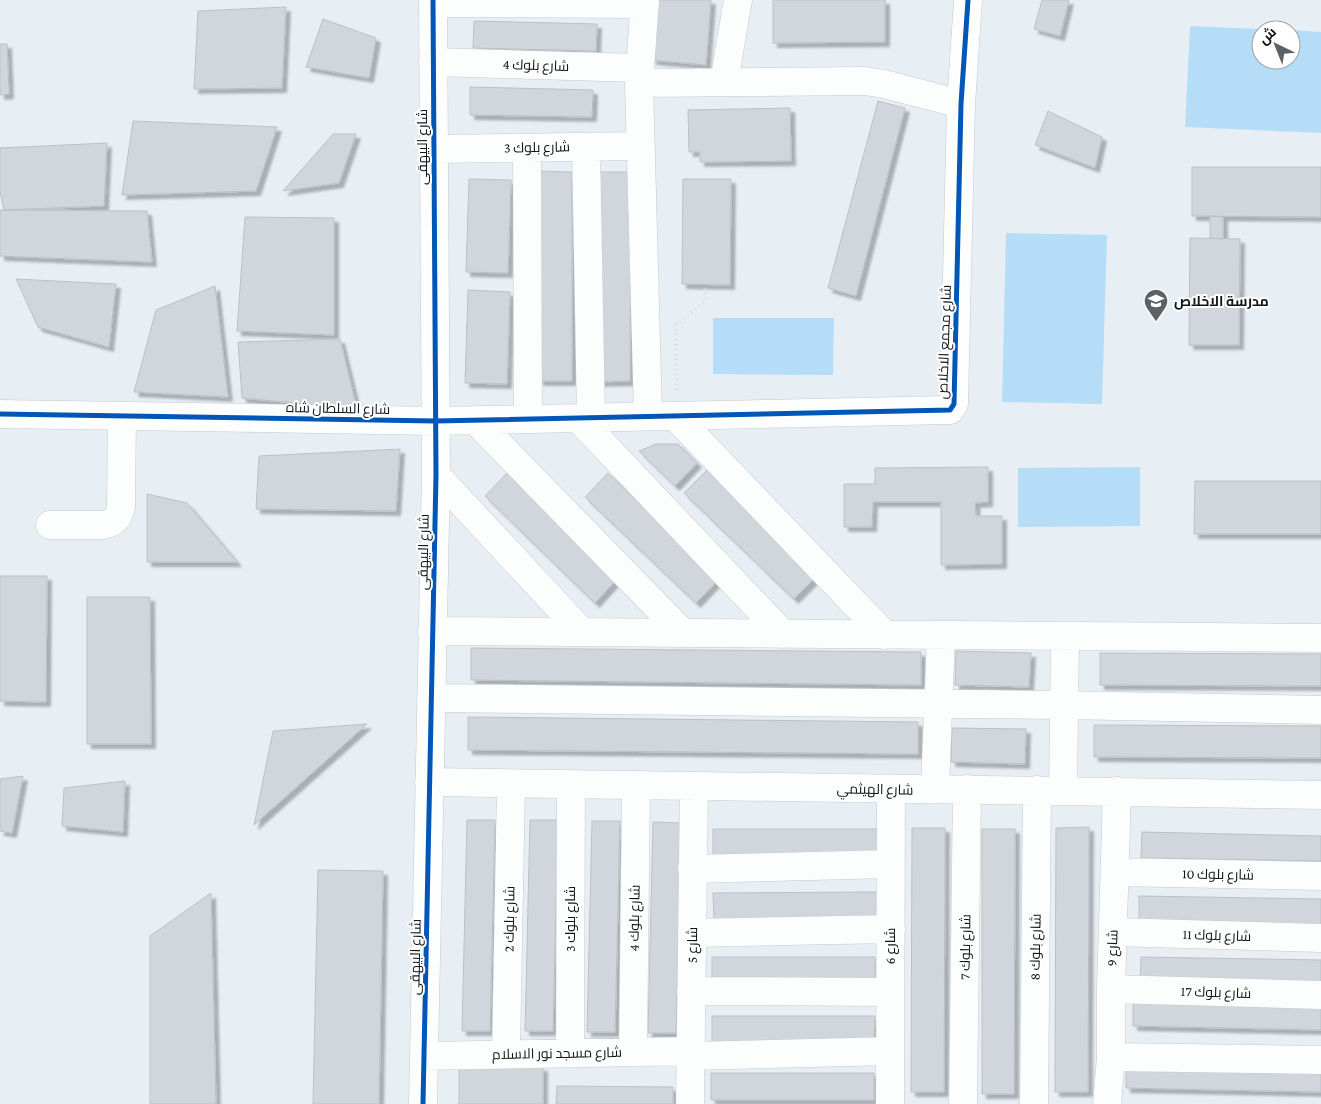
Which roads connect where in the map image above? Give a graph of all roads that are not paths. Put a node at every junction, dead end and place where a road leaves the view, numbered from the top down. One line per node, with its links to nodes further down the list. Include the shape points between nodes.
1 (738, 0): 7 (street)
2 (968, 0): 8 (street, شارع مجمع الاخلاص)
3 (433, 1): 4 (street); 5 (street, شارع البيهقى)
4 (645, 2): 6 (street)
5 (433, 62): 6 (street, شارع بلوك 4); 12 (street, شارع البيهقى)
6 (639, 76): 7 (street, شارع بلوك 4); 9 (street)
7 (724, 82): 8 (street, شارع بلوك 4, via 865,81)
8 (961, 104): 16 (street, شارع مجمع الاخلاص, via 954,404 950,410)
9 (641, 146): 10 (street, شارع بلوك 3); 15 (street)
10 (586, 147): 11 (street, شارع بلوك 3); 17 (street)
11 (527, 148): 12 (street, شارع بلوك 3); 18 (street)
12 (434, 149): 20 (street, شارع البيهقى)
13 (0, 414): 14 (street, شارع السلطان شاه)
14 (122, 416): 20 (street, شارع السلطان شاه); 22 (street, via 121,507 118,517 103,525)
15 (648, 416): 16 (street, شارع السلطان شاه); 17 (street, شارع السلطان شاه)
16 (675, 416): 28 (street)
17 (585, 418): 18 (street, شارع السلطان شاه); 27 (street)
18 (528, 419): 19 (street, شارع السلطان شاه)
19 (475, 420): 20 (street, شارع السلطان شاه); 26 (street)
20 (435, 421): 21 (street, شارع البيهقى)
21 (436, 475): 24 (street, شارع البيهقى); 25 (street)
22 (50, 525)
23 (1321, 617): 31 (street)
24 (432, 631): 25 (street); 32 (street, شارع البيهقى)
25 (582, 632): 26 (street)
26 (683, 633): 27 (street)
27 (783, 634): 28 (street)
28 (885, 635): 29 (street)
29 (941, 635): 30 (street); 33 (street)
30 (1065, 636): 31 (street); 34 (street, شارع بلوك 8)
31 (1310, 638)
32 (431, 698): 33 (street); 36 (street, شارع البيهقى)
33 (938, 704): 34 (street); 42 (street)
34 (1064, 705): 35 (street); 44 (street, شارع بلوك 8)
35 (1321, 710)
36 (429, 782): 37 (street, شارع الهيثمي); 64 (street, شارع البيهقى)
37 (511, 784): 38 (street, شارع الهيثمي); 63 (street, شارع بلوك 2)
38 (571, 784): 39 (street, شارع الهيثمي); 61 (street, شارع بلوك 3)
39 (636, 785): 40 (street, شارع الهيثمي); 59 (street, شارع بلوك 4)
40 (694, 786): 41 (street, شارع الهيثمي); 48 (street, شارع 5)
41 (891, 789): 42 (street, شارع الهيثمي); 47 (street, شارع 6)
42 (935, 789): 43 (street, شارع الهيثمي)
43 (967, 789): 44 (street, شارع الهيثمي); 70 (street, شارع بلوك 7)
44 (1050, 790): 45 (street, شارع الهيثمي); 71 (street, شارع بلوك 8)
45 (1117, 791): 46 (street, شارع الهيثمي); 49 (street, شارع 9)
46 (1321, 795)
47 (890, 864): 48 (street); 51 (street, شارع 6)
48 (692, 869): 53 (street, شارع 5)
49 (1114, 872): 50 (street, شارع بلوك 10); 52 (street, شارع 9)
50 (1321, 876)
51 (890, 929): 53 (street); 57 (street, شارع 6)
52 (1113, 932): 54 (street, شارع بلوك 11); 55 (street, شارع 9)
53 (692, 934): 56 (street, شارع 5)
54 (1321, 938)
55 (1111, 989): 58 (street, شارع بلوك 17); 65 (street, شارع 9)
56 (691, 991): 57 (street); 62 (street, شارع 5)
57 (890, 992): 60 (street, شارع 6)
58 (1321, 995)
59 (633, 1052): 61 (street, شارع مسجد نور الاسلام); 62 (street, شارع مسجد نور الاسلام)
60 (890, 1052): 62 (street, شارع مسجد نور الاسلام); 69 (street, شارع 6)
61 (570, 1053): 63 (street, شارع مسجد نور الاسلام)
62 (690, 1053): 68 (street, شارع 5)
63 (506, 1054): 64 (street, شارع مسجد نور الاسلام)
64 (424, 1056): 67 (street, شارع البيهقى)
65 (1110, 1057): 66 (street); 72 (street, شارع 9)
66 (1321, 1060)
67 (423, 1104)
68 (690, 1104)
69 (890, 1104)
70 (963, 1104)
71 (1034, 1104)
72 (1107, 1104)

